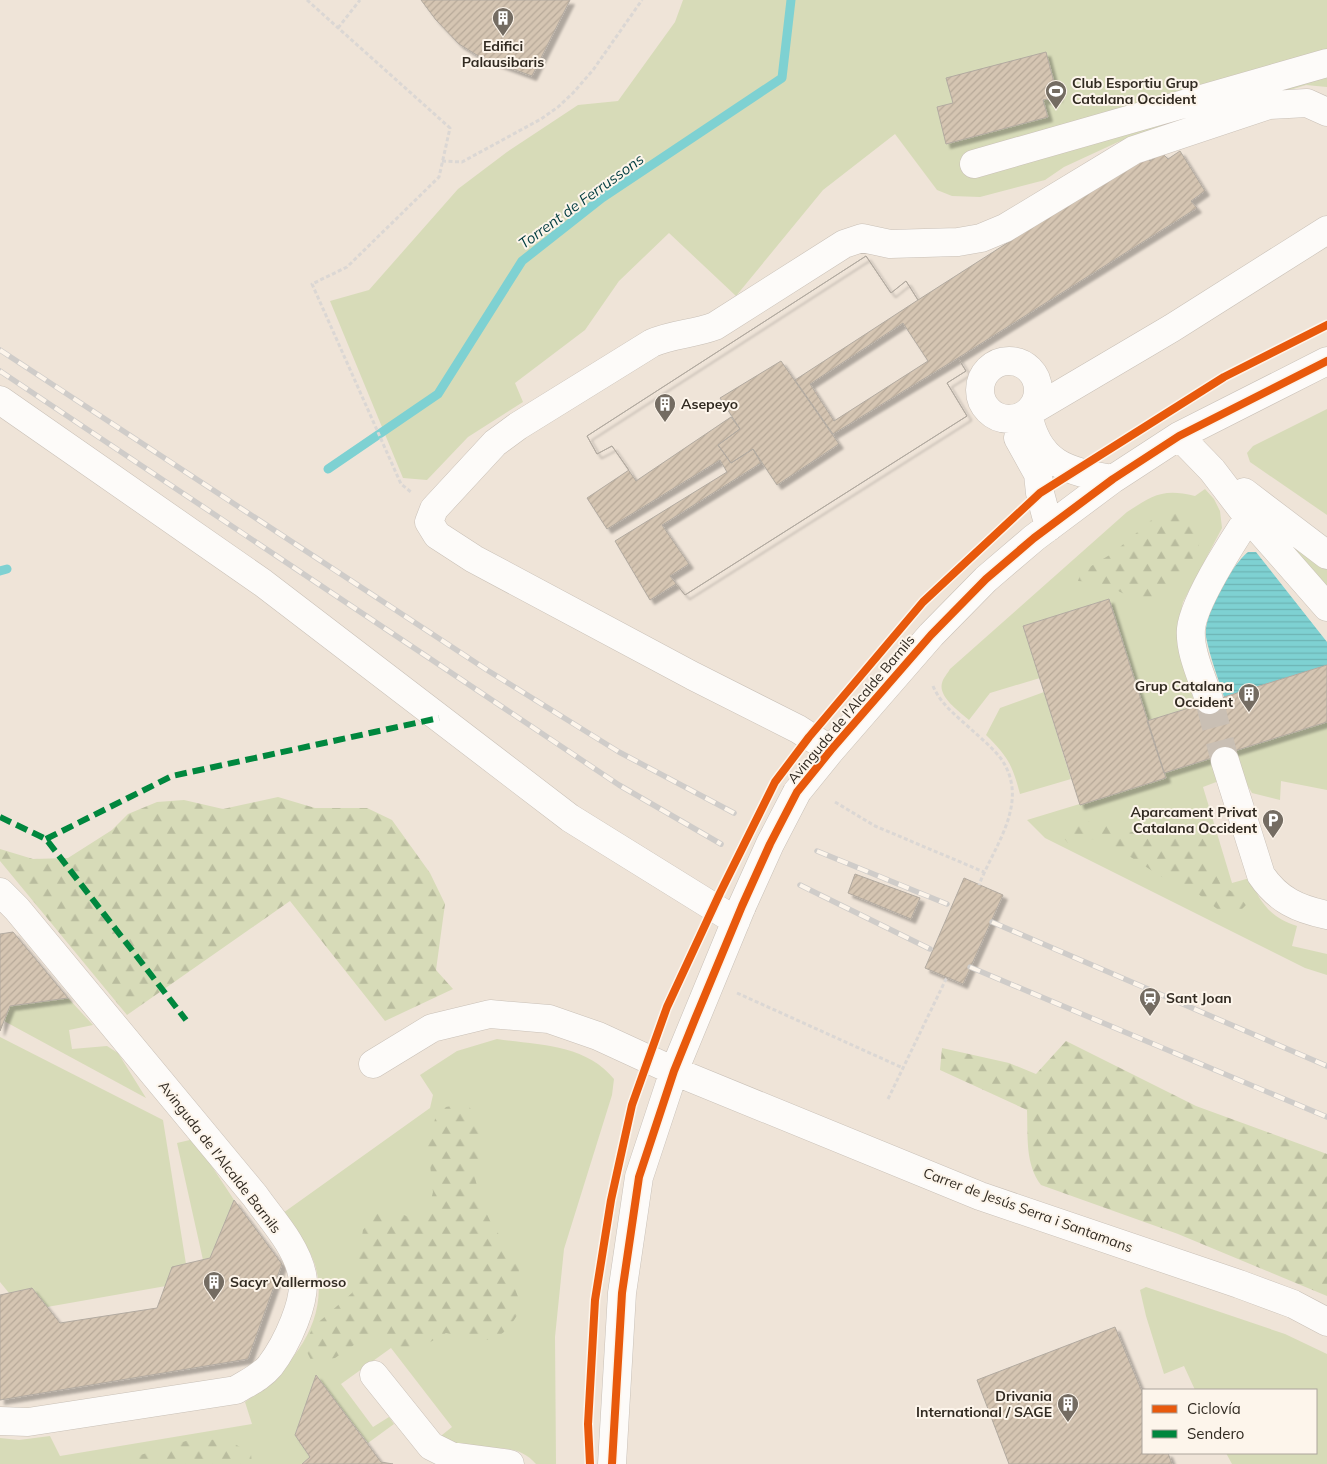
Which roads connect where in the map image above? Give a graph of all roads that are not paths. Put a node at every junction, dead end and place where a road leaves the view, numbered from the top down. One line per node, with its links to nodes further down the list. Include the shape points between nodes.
1 (1327, 63): 3 (street)
2 (1327, 112): 16 (street, via 1308,103 1269,105 1134,150 1005,228 981,238 890,244 862,238 844,244 715,326 652,342 518,426 495,443 434,509 429,522 437,535 474,559 788,724)
3 (974, 164)
4 (1327, 230): 7 (street, via 1172,328)
5 (1327, 361): 9 (street, Avinguda de l'Alcalde Barnils)
6 (0, 400): 19 (street, via 263,583 570,818)
7 (1028, 413): 8 (street, via 1019,418); 8 (street, via 1038,396 1035,376 1019,362 1002,362 986,372 980,394 991,414); 10 (street, via 1032,434 1046,454 1071,472)
8 (1000, 418): 12 (street, via 1013,430 1038,474)
9 (1178, 436): 10 (street, Avinguda de l'Alcalde Barnils); 11 (street)
10 (1113, 479): 12 (street, Avinguda de l'Alcalde Barnils)
11 (1253, 509): 13 (street); 14 (street); 15 (street, via 1195,612 1192,645)
12 (1049, 527): 16 (street, Avinguda de l'Alcalde Barnils, via 959,605)
13 (1327, 555)
14 (1327, 607)
15 (1209, 700)
16 (831, 750): 19 (street, Avinguda de l'Alcalde Barnils, bridge, via 797,792)
17 (1226, 761): 20 (street, via 1261,875 1271,890 1287,903)
18 (0, 892): 25 (street, Avinguda de l'Alcalde Barnils, via 17,908 255,1196 290,1246 302,1273 304,1291 291,1330 270,1366 236,1390 28,1422)
19 (739, 913): 22 (street, Avinguda de l'Alcalde Barnils)
20 (1327, 915)
21 (373, 1064): 22 (street, Carrer de Jesús Serra i Santamans, via 432,1028 490,1014 549,1019 598,1036)
22 (674, 1071): 23 (street, Carrer de Jesús Serra i Santamans, via 980,1196 1239,1284 1293,1304); 27 (street, Avinguda de l'Alcalde Barnils, via 640,1177 622,1293)
23 (1327, 1322)
24 (374, 1375): 26 (street, via 431,1446 451,1456)
25 (0, 1421)
26 (510, 1464)
27 (612, 1464)

